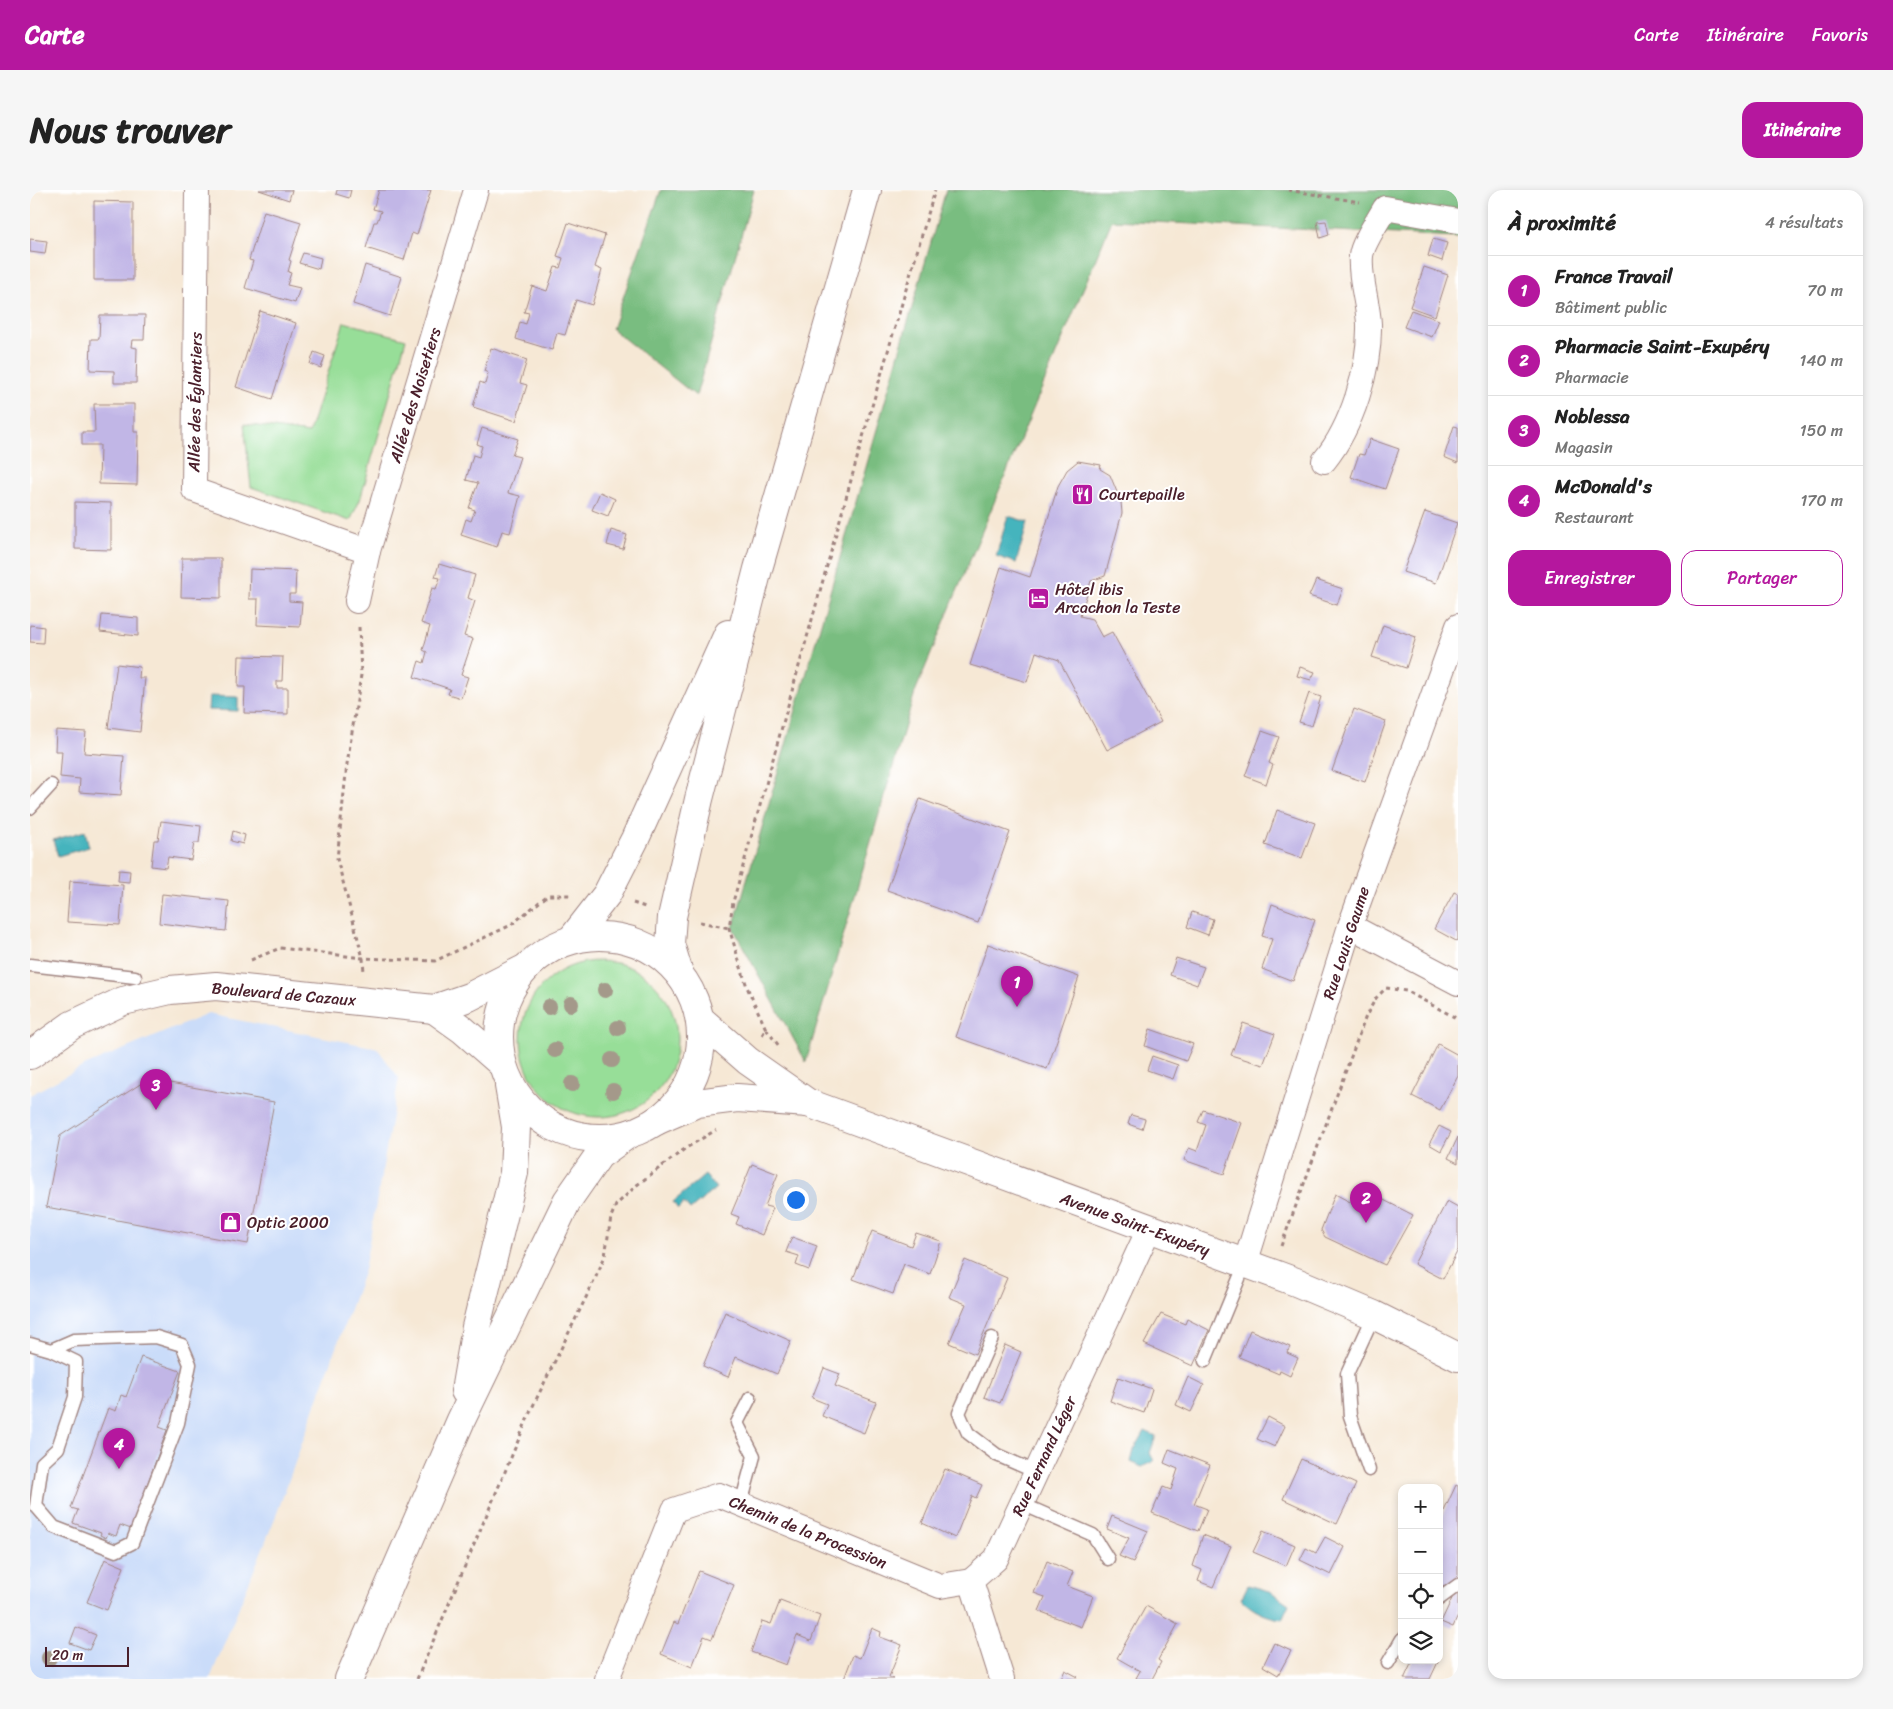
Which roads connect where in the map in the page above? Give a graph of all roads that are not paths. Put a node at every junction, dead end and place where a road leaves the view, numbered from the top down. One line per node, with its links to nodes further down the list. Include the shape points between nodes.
1 (197, 190): 6 (street, Allée des Églantiers, via 194,490)
2 (476, 190): 6 (street, Allée des Noisetiers)
3 (868, 190): 7 (main road)
4 (1458, 221): 5 (street, via 1385,208 1361,254 1369,324 1368,353 1347,425)
5 (1324, 461)
6 (368, 551): 8 (street, Allée des Noisetiers)
7 (758, 568): 14 (main road, via 635,839 607,894); 17 (main road, via 672,917 670,944)
8 (357, 601)
9 (1458, 626): 10 (street, Rue Louis Gaume)
10 (1450, 676): 13 (street, Rue Louis Gaume)
11 (52, 785): 12 (lane)
12 (30, 808)
13 (1350, 926): 19 (street); 28 (street, Rue Louis Gaume)
14 (572, 939): 16 (main road, via 546,951); 17 (main road, via 601,935 631,940 657,953)
15 (30, 965): 18 (lane)
16 (524, 969): 20 (main road, Boulevard de Cazaux, via 468,997); 23 (main road, via 510,990 501,1014 499,1039)
17 (679, 973): 21 (main road, via 692,995)
18 (135, 978)
19 (1458, 983)
20 (434, 1009): 22 (main road, Boulevard de Cazaux, via 216,986 170,990 123,1001 72,1025); 23 (main road, Boulevard de Cazaux, via 462,1029)
21 (700, 1019): 24 (main road, Avenue Saint-Exupéry, via 748,1061); 25 (main road, via 700,1048 693,1076 678,1101)
22 (30, 1055)
23 (505, 1072): 26 (main road, via 523,1103 545,1122 571,1134 600,1138); 36 (main road, via 516,1127 514,1173 476,1327)
24 (808, 1103): 25 (main road, Avenue Saint-Exupéry, via 737,1098 697,1103); 27 (main road, Avenue Saint-Exupéry)
25 (656, 1121): 26 (main road, Avenue Saint-Exupéry)
26 (628, 1134): 36 (main road, via 599,1155 567,1201)
27 (1149, 1229): 28 (main road, Avenue Saint-Exupéry); 38 (street, Rue Fernand Léger)
28 (1245, 1264): 29 (main road, Avenue Saint-Exupéry); 34 (lane)
29 (1374, 1315): 33 (main road, Avenue Saint-Exupéry); 37 (lane, via 1348,1374 1350,1416)
30 (992, 1338): 38 (lane, via 959,1413 968,1433 997,1455)
31 (30, 1344): 32 (lane)
32 (51, 1350): 32 (lane, via 76,1362 75,1397 58,1448 42,1463 36,1506 54,1527 116,1551 132,1543 178,1423 190,1364 182,1345 156,1337 74,1340)
33 (1458, 1356)
34 (1206, 1361)
35 (750, 1398): 39 (lane, via 737,1423 754,1456)
36 (461, 1420): 47 (main road)
37 (1369, 1470)
38 (1036, 1472): 40 (street, Rue Fernand Léger)
39 (741, 1504): 42 (street, Chemin de la Procession, via 940,1586); 48 (street, Chemin de la Procession, via 719,1495 674,1510)
40 (1022, 1504): 41 (lane, via 1092,1535); 42 (street, Rue Fernand Léger, via 996,1559)
41 (1108, 1559)
42 (971, 1581): 49 (street)
43 (1458, 1585): 44 (lane)
44 (1443, 1596)
45 (1398, 1646): 46 (lane)
46 (1388, 1662)
47 (349, 1679)
48 (607, 1679)
49 (1002, 1679)

